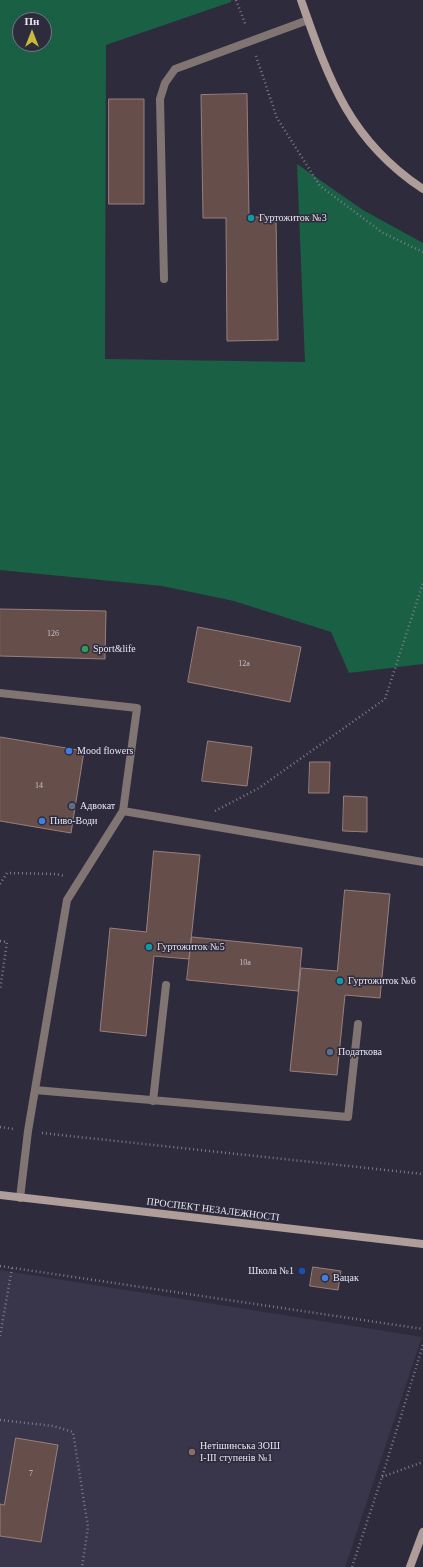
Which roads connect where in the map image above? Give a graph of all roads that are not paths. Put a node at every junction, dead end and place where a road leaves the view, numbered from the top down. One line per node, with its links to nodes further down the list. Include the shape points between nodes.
1 (301, 0): 2 (main road)
2 (308, 20): 3 (main road, via 334,86 353,121 386,161); 4 (lane, via 175,69 165,83 160,98)
3 (423, 189)
4 (164, 279)
5 (0, 693): 6 (lane, via 137,708)
6 (123, 811): 7 (lane); 10 (lane, via 67,900)
7 (423, 862)
8 (166, 985): 11 (lane)
9 (358, 1024): 11 (lane, via 348,1117)
10 (35, 1090): 11 (lane); 13 (lane)
11 (153, 1101)
12 (0, 1195): 13 (main road, ПРОСПЕКТ НЕЗАЛЕЖНОСТІ)
13 (20, 1198): 14 (main road, ПРОСПЕКТ НЕЗАЛЕЖНОСТІ)
14 (423, 1244)
15 (423, 1532): 16 (main road)
16 (410, 1567)

